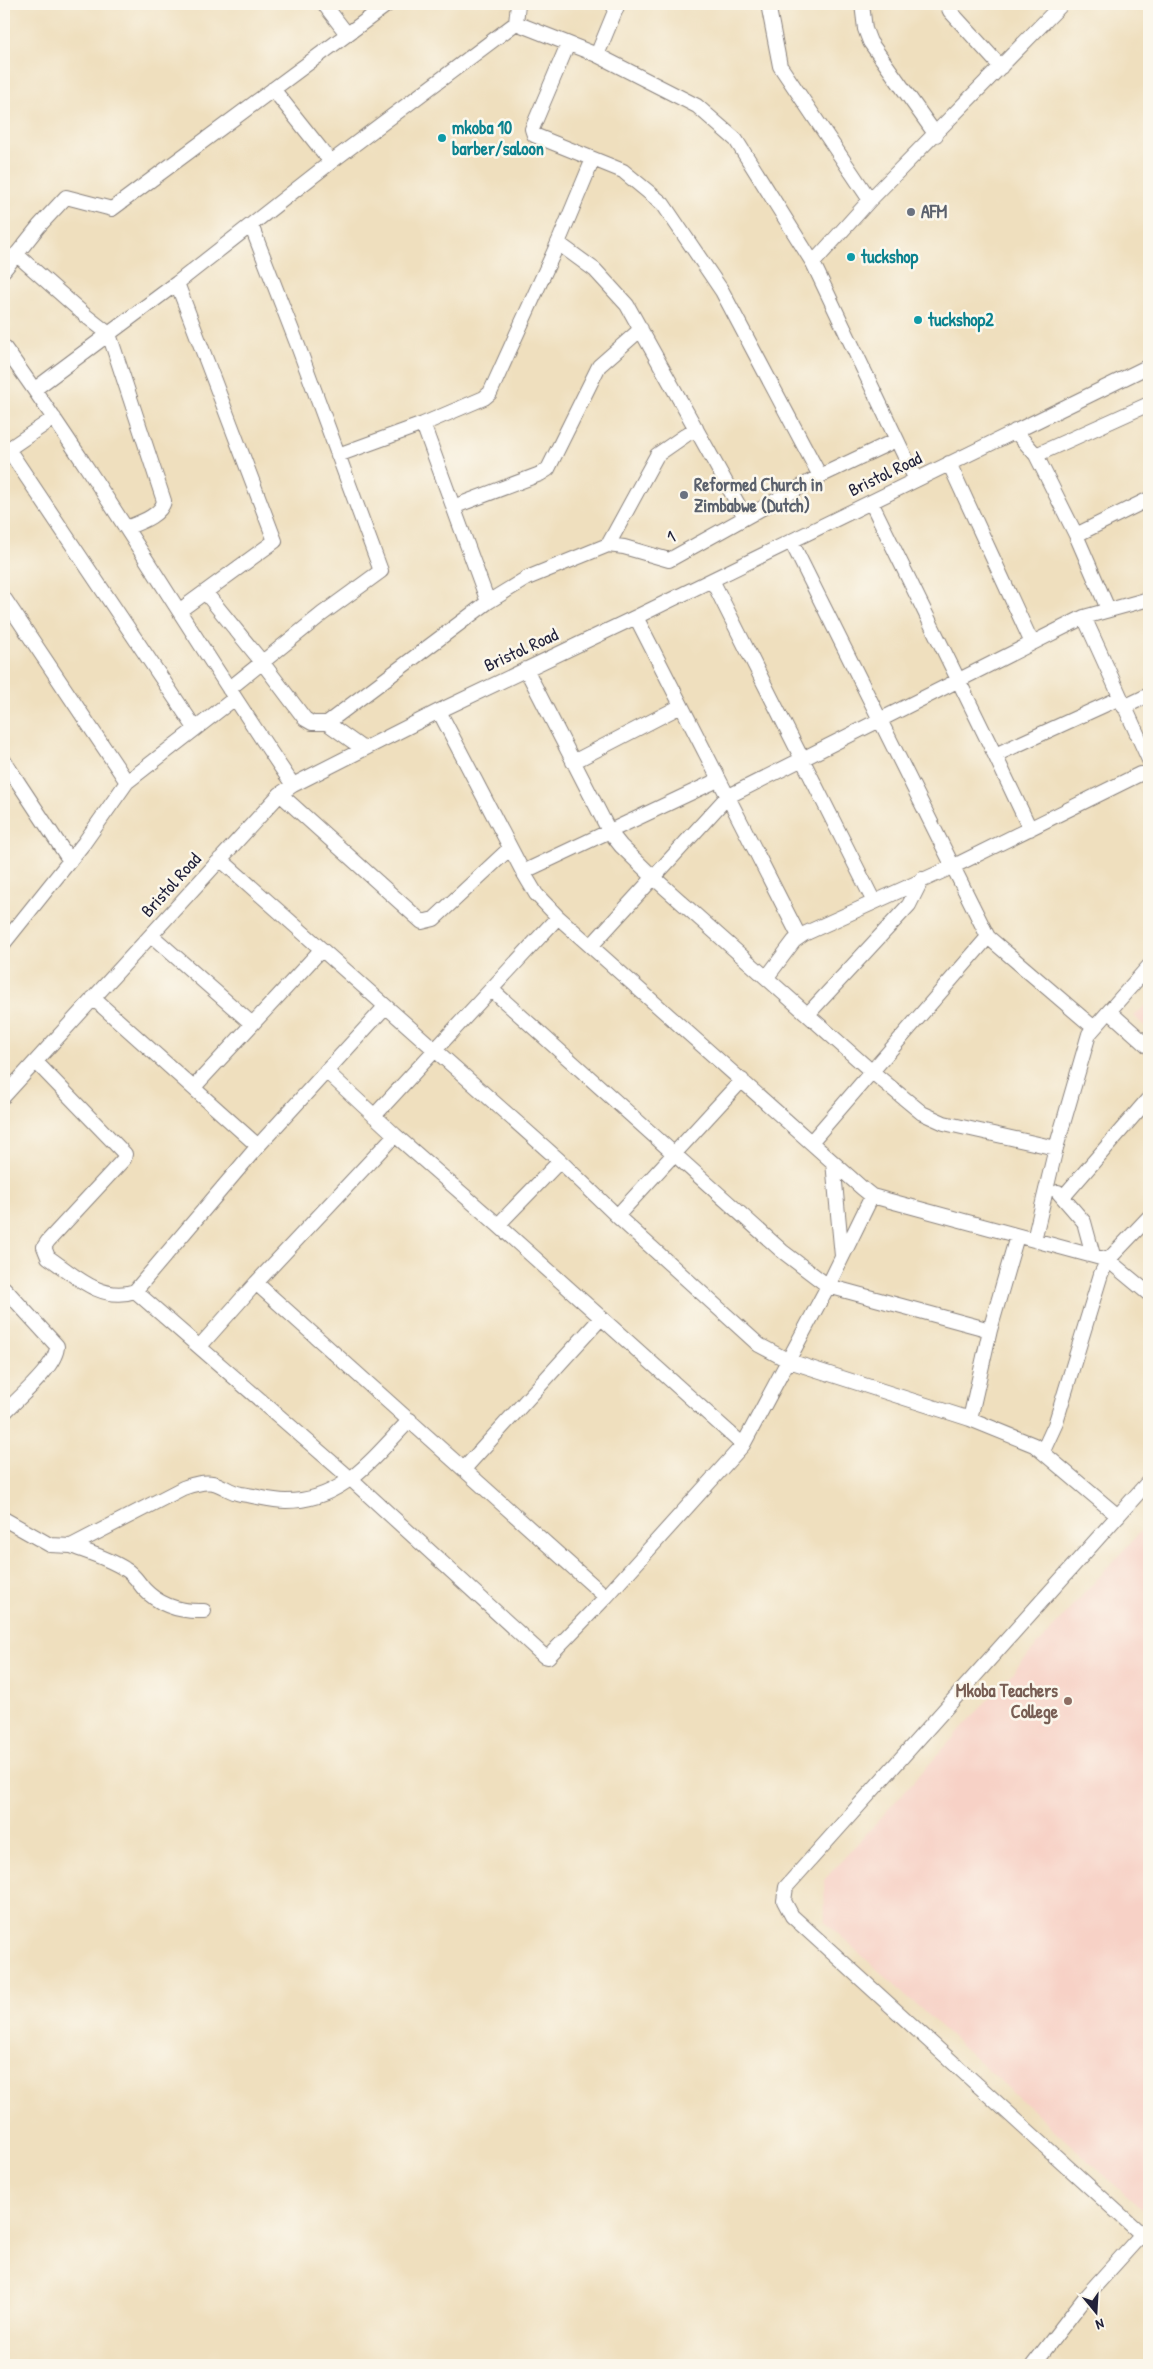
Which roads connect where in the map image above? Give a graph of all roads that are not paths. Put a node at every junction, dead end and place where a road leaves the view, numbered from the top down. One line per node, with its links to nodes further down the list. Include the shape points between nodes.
1 (324, 4): 10 (street)
2 (388, 4): 10 (street)
3 (518, 4): 9 (street)
4 (618, 4): 12 (street)
5 (768, 4): 18 (street, via 780,66)
6 (862, 4): 15 (street, via 870,42)
7 (947, 4): 13 (street)
8 (1062, 4): 13 (street)
9 (516, 23): 11 (street); 17 (street)
10 (346, 34): 14 (street)
11 (568, 44): 12 (street); 16 (street, via 532,132)
12 (597, 55): 22 (street, via 697,106 736,140)
13 (1001, 67): 15 (street)
14 (273, 89): 17 (street); 21 (street, via 112,209 66,197)
15 (936, 135): 18 (street)
16 (593, 159): 20 (street); 40 (street, via 623,171 663,204 722,291)
17 (331, 162): 19 (street)
18 (870, 200): 22 (street)
19 (251, 225): 24 (street); 37 (street)
20 (558, 243): 25 (street, via 588,264 612,288 628,306); 32 (street, via 493,390 484,398)
21 (16, 254): 23 (street); 26 (street)
22 (813, 263): 35 (street)
23 (4, 270)
24 (178, 283): 26 (street); 51 (street, via 275,541)
25 (641, 329): 33 (street); 44 (street, via 600,366 548,469)
26 (109, 334): 29 (street); 46 (street, via 164,501 160,509)
27 (4, 347): 29 (street)
28 (1149, 366): 34 (street, Bristol Road)
29 (34, 389): 31 (street)
30 (1149, 404): 38 (street)
31 (54, 418): 36 (street); 46 (street)
32 (423, 424): 37 (street); 44 (street)
33 (696, 428): 45 (street); 49 (street, via 657,455)
34 (1015, 431): 38 (street); 39 (street, Bristol Road)
35 (896, 440): 40 (street, 1); 41 (street)
36 (6, 450): 70 (street)
37 (338, 455): 60 (street, via 380,572)
38 (1036, 455): 47 (street)
39 (949, 463): 41 (street, Bristol Road); 59 (street)
40 (820, 476): 45 (street, 1)
41 (916, 480): 43 (street, Bristol Road)
42 (1149, 499): 47 (street)
43 (871, 502): 48 (street, Bristol Road); 62 (street)
44 (453, 507): 54 (street)
45 (745, 517): 49 (street, 1, via 669,560)
46 (126, 528): 56 (street)
47 (1076, 535): 55 (street)
48 (791, 541): 50 (street, Bristol Road); 68 (street)
49 (608, 545): 54 (street, via 534,574)
50 (712, 580): 57 (street, Bristol Road); 73 (street)
51 (205, 592): 56 (street); 60 (street)
52 (4, 598): 79 (street)
53 (1149, 598): 55 (street)
54 (488, 602): 69 (street)
55 (1108, 609): 58 (street)
56 (179, 611): 63 (street)
57 (636, 616): 61 (street, Bristol Road); 66 (street)
58 (1084, 618): 59 (street); 65 (street)
59 (1032, 643): 62 (street)
60 (262, 662): 63 (street); 69 (street, via 305,719 312,723)
61 (526, 669): 67 (street, Bristol Road); 76 (street)
62 (957, 680): 68 (street); 72 (street)
63 (232, 693): 70 (street); 80 (street)
64 (1149, 695): 65 (street)
65 (1122, 702): 72 (street); 74 (street)
66 (681, 706): 76 (street); 78 (street)
67 (438, 711): 71 (street, Bristol Road); 85 (street)
68 (881, 718): 73 (street); 88 (street)
69 (327, 723): 71 (street)
70 (195, 728): 79 (street)
71 (362, 748): 80 (street, Bristol Road)
72 (995, 755): 83 (street)
73 (802, 758): 82 (street); 92 (street)
74 (1149, 760)
75 (4, 761): 87 (street)
76 (573, 762): 84 (street)
77 (1149, 774): 83 (street, via 1140,774)
78 (718, 780): 82 (street); 84 (street)
79 (127, 782): 87 (street)
80 (293, 785): 81 (street, Bristol Road)
81 (280, 794): 85 (street, via 422,922 434,919); 86 (street, Bristol Road)
82 (727, 797): 90 (street); 96 (street)
83 (1030, 829): 88 (street)
84 (608, 831): 89 (street); 90 (street)
85 (509, 849): 89 (street)
86 (220, 859): 94 (street, Bristol Road); 99 (street)
87 (70, 861): 95 (street)
88 (954, 866): 91 (street); 97 (street)
89 (523, 872): 93 (street, via 536,894)
90 (653, 877): 98 (street); 101 (street)
91 (922, 879): 92 (street); 106 (street, via 909,905)
92 (874, 900): 96 (street)
93 (558, 918): 98 (street); 102 (street)
94 (151, 935): 103 (street, Bristol Road); 107 (street)
95 (6, 936)
96 (799, 936): 101 (street)
97 (988, 937): 108 (street); 113 (street)
98 (591, 946): 114 (street)
99 (321, 950): 104 (street); 107 (street)
100 (1149, 966): 105 (street)
101 (767, 977): 106 (street)
102 (492, 990): 110 (street); 123 (street)
103 (93, 998): 111 (street, Bristol Road); 115 (street)
104 (384, 1007): 110 (street); 112 (street)
105 (1110, 1012): 108 (street); 109 (street)
106 (808, 1014): 113 (street)
107 (251, 1023): 115 (street)
108 (1093, 1027): 122 (street, via 1083,1051)
109 (1149, 1047)
110 (434, 1051): 118 (street); 124 (street)
111 (36, 1062): 116 (street, Bristol Road); 140 (street, via 125,1154 124,1159 48,1241 45,1252 81,1280 106,1293 125,1295)
112 (326, 1071): 118 (street); 121 (street)
113 (871, 1072): 120 (street); 122 (street, via 934,1120)
114 (742, 1080): 120 (street); 123 (street)
115 (194, 1087): 121 (street)
116 (4, 1096)
117 (1149, 1098): 128 (street)
118 (374, 1116): 119 (street)
119 (395, 1135): 131 (street); 137 (street)
120 (810, 1142): 125 (street)
121 (258, 1146): 140 (street)
122 (1056, 1148): 126 (street)
123 (674, 1153): 129 (street); 138 (street, via 782,1251)
124 (560, 1161): 129 (street); 131 (street)
125 (833, 1162): 127 (street); 135 (street)
126 (1047, 1187): 128 (street); 133 (street)
127 (872, 1196): 132 (street); 135 (street)
128 (1064, 1196): 134 (street, via 1084,1222)
129 (617, 1216): 145 (street, via 747,1335)
130 (1149, 1217): 136 (street)
131 (498, 1224): 142 (street)
132 (1017, 1236): 133 (street); 143 (street)
133 (1034, 1240): 134 (street)
134 (1093, 1255): 136 (street)
135 (842, 1256): 138 (street)
136 (1108, 1260): 141 (street); 150 (street, via 1055,1425)
137 (256, 1283): 144 (street); 148 (street)
138 (828, 1286): 143 (street); 145 (street)
139 (4, 1289): 146 (street, via 55,1341 57,1352 48,1366)
140 (135, 1291): 144 (street)
141 (1149, 1294)
142 (600, 1318): 149 (street); 151 (street)
143 (990, 1330): 147 (street)
144 (200, 1346): 152 (street)
145 (789, 1361): 147 (street); 149 (street)
146 (4, 1412)
147 (970, 1419): 150 (street)
148 (410, 1420): 151 (street); 152 (street)
149 (743, 1445): 157 (street)
150 (1043, 1451): 154 (street)
151 (464, 1469): 157 (street)
152 (352, 1479): 156 (street, via 329,1494 286,1501 229,1492 213,1483 201,1483 183,1488); 157 (street, via 544,1656 552,1655)
153 (1149, 1481): 154 (street)
154 (1118, 1516): 159 (street, via 786,1887 784,1901 792,1916)
155 (4, 1519): 156 (street, via 50,1545)
156 (71, 1546): 158 (street, via 127,1570 145,1590 174,1609)
157 (606, 1597)
158 (204, 1611)
159 (1146, 2237): 160 (street, via 1087,2295)
160 (1033, 2365)

